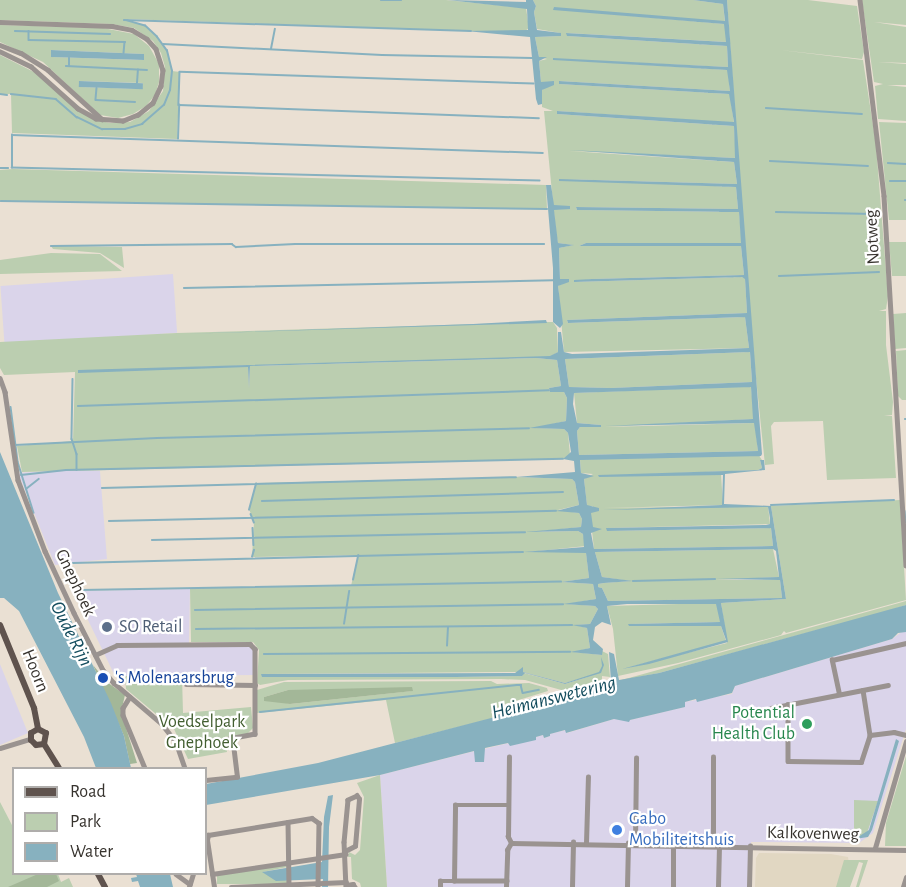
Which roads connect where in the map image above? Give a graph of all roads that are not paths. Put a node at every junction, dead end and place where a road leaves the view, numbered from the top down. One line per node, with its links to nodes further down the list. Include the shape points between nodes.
1 (860, 0): 7 (street, Notweg, via 884,196)
2 (0, 22): 5 (street, via 112,26 132,30 147,39 163,70 155,100 135,117)
3 (0, 45): 5 (street, via 21,52 48,70)
4 (0, 52): 5 (street, via 31,67 78,108)
5 (102, 119)
6 (0, 378): 10 (street, Gnephoek, via 18,480 45,551)
7 (906, 565)
8 (0, 625): 19 (main road, Hoorn, via 34,708)
9 (906, 643): 15 (street, via 832,660)
10 (95, 655): 12 (street, via 117,645 250,644 255,650); 16 (street, Gnephoek, via 111,680)
11 (186, 684): 12 (street)
12 (255, 685): 33 (street, via 255,734 230,739 237,777)
13 (888, 685): 14 (street)
14 (863, 690): 15 (street); 20 (street)
15 (839, 694): 17 (street)
16 (130, 697): 30 (street, via 123,715); 31 (street, Gnephoek, via 171,735)
17 (788, 704): 18 (street); 20 (street, via 788,760 861,762)
18 (771, 708)
19 (38, 729): 22 (main road); 24 (main road, via 46,733)
20 (870, 735): 21 (street)
21 (906, 735)
22 (30, 739): 24 (main road, via 36,745); 25 (street)
23 (906, 741): 44 (street)
24 (44, 744): 29 (main road)
25 (0, 748)
26 (713, 757): 42 (street)
27 (509, 758): 34 (street)
28 (636, 758): 40 (street)
29 (58, 767)
30 (145, 767)
31 (184, 767)
32 (588, 777): 38 (street)
33 (207, 780)
34 (508, 805): 37 (street); 52 (street, via 455,805)
35 (288, 822): 47 (street, via 317,820); 48 (street); 49 (street, via 208,835)
36 (573, 842): 37 (street, Kalkovenweg); 38 (street, Kalkovenweg); 62 (street)
37 (511, 843): 55 (street, via 507,850)
38 (586, 843): 39 (street, Kalkovenweg)
39 (628, 843): 40 (street, Kalkovenweg); 63 (street)
40 (635, 844): 41 (street, Kalkovenweg)
41 (673, 844): 42 (street, Kalkovenweg); 64 (street)
42 (716, 845): 43 (street, Kalkovenweg); 65 (street)
43 (750, 846): 44 (street, Kalkovenweg); 66 (street)
44 (875, 848): 45 (street, Kalkovenweg)
45 (906, 850)
46 (345, 853): 46 (street, via 348,800 357,796 355,846); 47 (street); 54 (street)
47 (318, 859): 48 (street); 53 (street)
48 (289, 861): 49 (street); 57 (street)
49 (212, 874): 58 (street)
50 (178, 875): 56 (street)
51 (906, 877): 67 (street)
52 (454, 880): 55 (street); 61 (street, via 441,881)
53 (319, 883): 54 (street); 57 (street)
54 (346, 884): 60 (street)
55 (506, 884)
56 (190, 885)
57 (289, 886): 59 (street)
58 (214, 887)
59 (231, 887)
60 (355, 887)
61 (440, 887)
62 (572, 887)
63 (627, 887)
64 (673, 887)
65 (718, 887)
66 (749, 887)
67 (903, 887)

